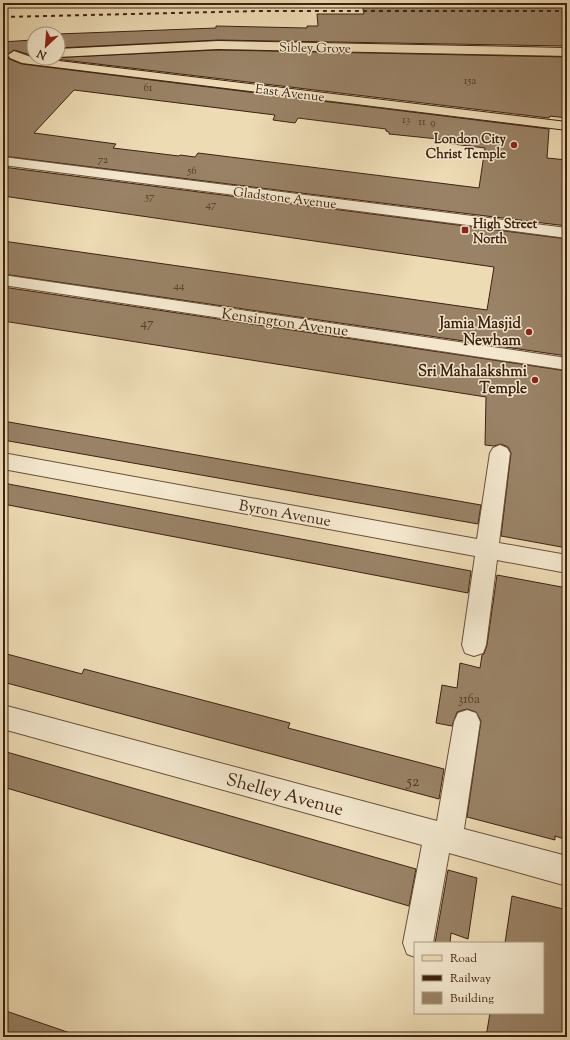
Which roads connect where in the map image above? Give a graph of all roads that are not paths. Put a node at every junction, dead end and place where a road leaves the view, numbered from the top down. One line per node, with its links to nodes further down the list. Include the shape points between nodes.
1 (567, 52): 3 (main road, Sibley Grove, via 218,45)
2 (8, 55): 4 (main road); 6 (main road, East Avenue)
3 (66, 55)
4 (26, 56)
5 (66, 57): 7 (main road, East Avenue)
6 (26, 59)
7 (567, 126)
8 (3, 161): 9 (street, Gladstone Avenue)
9 (567, 233)
10 (3, 280): 11 (street, Kensington Avenue)
11 (567, 364)
12 (500, 453): 14 (street)
13 (3, 461): 14 (street, Byron Avenue)
14 (486, 549): 15 (street, Byron Avenue); 16 (street)
15 (567, 564)
16 (474, 645)
17 (3, 717): 19 (street, Shelley Avenue)
18 (467, 722): 19 (street)
19 (443, 838): 20 (street, Shelley Avenue); 21 (street)
20 (567, 871)
21 (418, 942)

